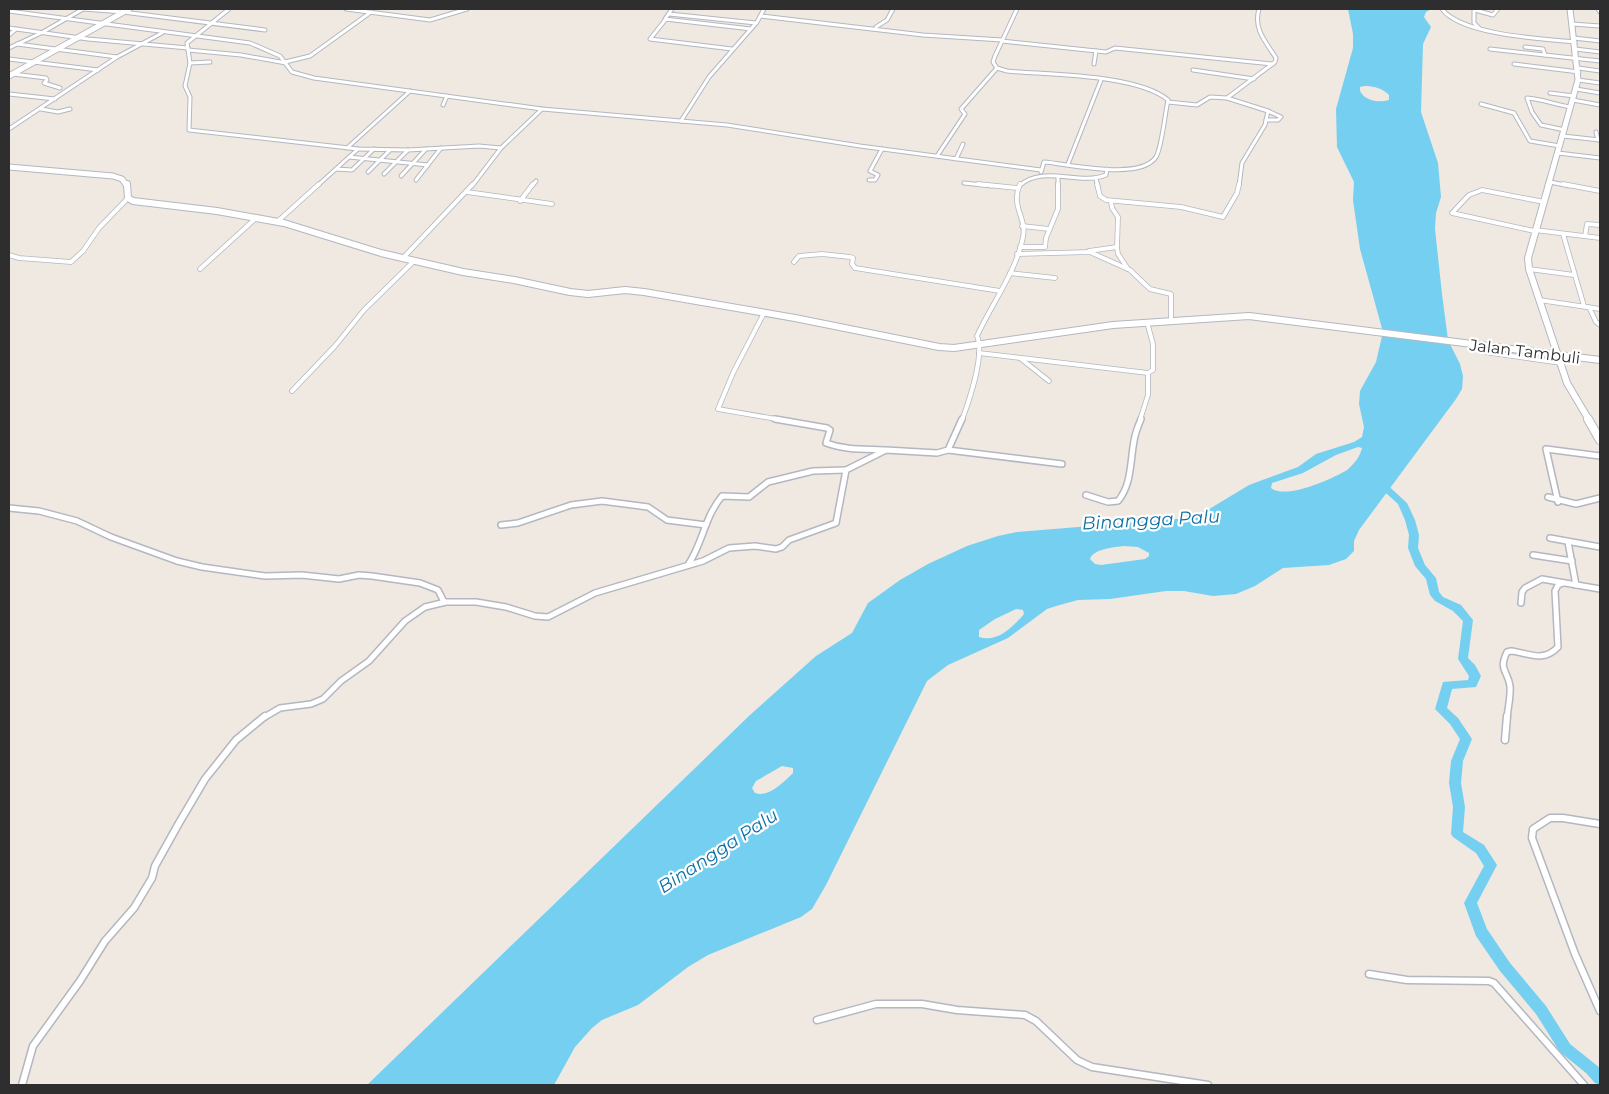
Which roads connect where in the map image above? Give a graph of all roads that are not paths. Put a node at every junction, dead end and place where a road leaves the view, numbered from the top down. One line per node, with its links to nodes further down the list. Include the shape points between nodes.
1 (83, 9): 15 (street); 19 (street)
2 (229, 9): 21 (street)
3 (346, 9): 16 (street)
4 (467, 9): 16 (street, via 430,20)
5 (672, 9): 17 (street)
6 (764, 9): 18 (street)
7 (893, 9): 29 (street, via 886,22)
8 (1016, 9): 37 (street)
9 (1259, 9): 61 (street, via 1256,16 1258,29 1276,58)
10 (1442, 9): 30 (street, via 1444,15 1454,22)
11 (1475, 9): 12 (street, via 1493,15); 30 (street, via 1474,23)
12 (1498, 9)
13 (1570, 9): 24 (street)
14 (9, 11): 19 (street)
15 (125, 11): 21 (street); 23 (street)
16 (371, 12): 57 (street, via 308,58)
17 (668, 14): 20 (street); 22 (street)
18 (761, 16): 22 (street); 29 (street)
19 (66, 19): 23 (street); 32 (street)
20 (666, 19): 28 (street); 46 (street, via 650,39)
21 (209, 23): 31 (street); 35 (street)
22 (756, 23): 28 (street)
23 (101, 24): 33 (street); 36 (street)
24 (1572, 24): 25 (street); 38 (street)
25 (1600, 26)
26 (9, 28): 27 (street)
27 (16, 28): 32 (street); 34 (street)
28 (751, 28): 46 (street)
29 (873, 28): 37 (street)
30 (1479, 29): 38 (street)
31 (265, 30)
32 (43, 32): 36 (street); 40 (street)
33 (163, 33): 35 (street); 41 (street)
34 (9, 35)
35 (194, 36): 45 (street, via 187,43); 57 (street, via 255,44)
36 (77, 38): 41 (street); 44 (street)
37 (1002, 40): 49 (street); 63 (street, via 993,61)
38 (1574, 40): 39 (street); 48 (street)
39 (1600, 41)
40 (17, 44): 43 (street); 44 (street)
41 (137, 44): 45 (street); 52 (street)
42 (1525, 47): 51 (street, via 1543,49)
43 (9, 48)
44 (57, 48): 52 (street); 55 (street)
45 (188, 49): 57 (street); 59 (street)
46 (732, 49): 95 (street, via 709,77)
47 (1490, 49): 51 (street)
48 (1576, 49): 50 (street); 54 (street)
49 (1096, 51): 60 (street); 61 (street, via 1108,52 1115,48)
50 (1600, 52)
51 (1543, 55): 54 (street); 64 (street)
52 (117, 56): 65 (street)
53 (9, 59): 55 (street)
54 (1576, 59): 58 (street); 67 (street)
55 (34, 62): 65 (street); 69 (street)
56 (210, 62): 59 (street)
57 (286, 62): 76 (street, via 292,72 304,76)
58 (1600, 62)
59 (190, 63): 101 (street, via 186,82 190,97 189,130)
60 (1094, 64)
61 (1273, 64): 70 (street)
62 (1514, 64): 64 (street)
63 (997, 68): 71 (street); 112 (street, via 961,109 965,114)
64 (1543, 68): 67 (street)
65 (98, 70): 83 (street)
66 (1192, 70): 70 (street, via 1234,73)
67 (1578, 70): 68 (street); 72 (street)
68 (1600, 71)
69 (11, 74): 74 (street, via 46,78 44,83)
70 (1254, 79): 80 (street)
71 (1101, 80): 85 (street, via 1156,91 1167,96); 119 (street)
72 (1578, 80): 73 (street); 75 (street)
73 (1600, 83)
74 (60, 88)
75 (1576, 89): 78 (street); 84 (street)
76 (410, 91): 81 (street); 101 (street)
77 (1550, 93): 84 (street)
78 (1600, 93)
79 (9, 94): 83 (street)
80 (1231, 95): 82 (street); 86 (street)
81 (447, 96): 88 (street); 90 (street)
82 (1227, 98): 85 (street, via 1205,99 1197,104); 86 (street)
83 (56, 99): 91 (street)
84 (1573, 101): 89 (street); 98 (street); 98 (street, via 1551,104 1543,98 1527,98 1541,125)
85 (1168, 102): 123 (street, via 1155,160 1140,168)
86 (1240, 102): 93 (street)
87 (1481, 104): 110 (street, via 1514,113 1532,142)
88 (442, 105)
89 (1600, 105)
90 (542, 108): 95 (street); 103 (street)
91 (41, 109): 92 (street, via 58,112); 96 (street)
92 (70, 109)
93 (1268, 111): 94 (street); 94 (street, via 1281,117)
94 (1266, 120): 140 (street, via 1264,130 1253,141 1243,162 1238,192 1222,217 1182,207)
95 (681, 121): 107 (street, via 746,127)
96 (9, 129)
97 (1596, 132): 99 (street)
98 (1564, 133): 99 (street); 110 (street)
99 (1599, 140)
100 (963, 144): 115 (street)
101 (347, 148): 104 (street)
102 (441, 148): 103 (street); 106 (street); 120 (street)
103 (501, 148): 137 (street)
104 (358, 149): 105 (street); 111 (street)
105 (374, 149): 108 (street); 113 (street)
106 (426, 149): 109 (street); 118 (street)
107 (882, 149): 112 (street); 131 (street, via 870,170 878,177)
108 (390, 150): 109 (street); 116 (street)
109 (408, 150): 117 (street)
110 (1559, 150): 114 (street); 133 (street)
111 (349, 156): 113 (street); 122 (street)
112 (937, 156): 115 (street)
113 (364, 158): 116 (street); 122 (street, via 352,170)
114 (1600, 158)
115 (956, 159): 125 (street)
116 (380, 160): 117 (street); 124 (street)
117 (397, 162): 118 (street); 126 (street)
118 (413, 163): 120 (street); 127 (street)
119 (1068, 164): 123 (street); 125 (street, via 1044,162)
120 (428, 165): 130 (street)
121 (9, 167): 138 (street, via 113,176 127,184)
122 (336, 168): 144 (street)
123 (1107, 169): 129 (street, via 1106,175)
124 (368, 172)
125 (1041, 173): 128 (street); 135 (street)
126 (384, 174)
127 (401, 176)
128 (1058, 177): 129 (street); 147 (street, via 1058,209)
129 (1096, 179): 140 (street, via 1102,199)
130 (416, 180)
131 (869, 180)
132 (536, 181): 139 (street)
133 (1550, 182): 136 (street); 141 (street)
134 (964, 183): 135 (street)
135 (1017, 188): 146 (street, via 1016,208)
136 (1600, 190)
137 (466, 193): 139 (street); 157 (street)
138 (128, 198): 143 (street, Jalan Tambuli); 155 (street, via 70,262 19,258)
139 (520, 201): 142 (street)
140 (1111, 201): 153 (street, via 1118,217)
141 (1544, 202): 148 (street); 148 (street, via 1482,190 1468,195 1452,213)
142 (552, 204)
143 (256, 218): 144 (street, Jalan Tambuli); 160 (street)
144 (277, 222): 157 (street, Jalan Tambuli)
145 (1600, 225): 150 (street, via 1587,224)
146 (1022, 226): 147 (street); 152 (street, via 1024,235)
147 (1049, 229): 152 (street, via 1045,248)
148 (1535, 230): 149 (street); 162 (street, via 1528,253)
149 (1563, 234): 150 (street); 164 (street)
150 (1585, 236): 151 (street)
151 (1600, 238)
152 (1020, 247): 156 (street)
153 (1117, 248): 154 (street); 161 (street)
154 (1086, 251): 156 (street, via 1031,256); 161 (street)
155 (9, 254)
156 (1017, 254): 163 (street)
157 (403, 258): 158 (street, Jalan Tambuli)
158 (414, 260): 170 (street, Jalan Tambuli, via 570,292 634,291); 183 (street, via 364,310)
159 (794, 262): 166 (street, via 798,256 814,254 850,256 855,268)
160 (200, 269)
161 (1128, 269): 171 (street, via 1137,274 1145,286 1171,294)
162 (1529, 269): 164 (street); 167 (street)
163 (1010, 273): 165 (street); 166 (street)
164 (1574, 275): 168 (street)
165 (1055, 278)
166 (1000, 291): 174 (street, via 977,336)
167 (1539, 300): 168 (street); 177 (street)
168 (1587, 306): 169 (street); 173 (street)
169 (1600, 308)
170 (764, 313): 174 (street, Jalan Tambuli, via 939,347); 185 (street, via 718,409 827,428 830,430 826,443 834,446)
171 (1171, 320): 172 (street, Jalan Tambuli); 177 (street, Jalan Tambuli, via 1258,317)
172 (1148, 322): 174 (street, Jalan Tambuli); 181 (street, via 1154,359 1153,370)
173 (1600, 325)
174 (980, 343): 176 (street)
175 (1485, 352): 180 (street)
176 (980, 353): 178 (street); 186 (street, via 968,403)
177 (1557, 355): 179 (street, Jalan Tambuli); 180 (street)
178 (1018, 356): 181 (street); 182 (street)
179 (1600, 360)
180 (1561, 363): 184 (street, via 1572,395)
181 (1148, 373): 190 (street, via 1148,395 1134,440 1124,494 1118,501 1108,502)
182 (1050, 381)
183 (292, 391)
184 (1600, 440)
185 (886, 450): 186 (street, via 937,453); 189 (street)
186 (948, 450): 188 (street)
187 (1600, 456): 193 (street, via 1546,449)
188 (1062, 464)
189 (846, 470): 196 (street, via 813,471 768,482 749,497 722,496 712,508); 202 (street, via 836,523 807,532 776,549 742,546)
190 (1086, 495)
191 (1548, 497): 193 (street)
192 (1600, 498): 193 (street, via 1582,504)
193 (1558, 502)
194 (9, 508): 206 (street, via 39,511 77,521 111,537 202,567 265,576 340,579 359,575 420,583 438,590)
195 (501, 525): 196 (street, via 518,523 571,505 602,501 648,506 667,520)
196 (706, 525): 202 (street, via 698,550)
197 (1550, 538): 198 (street)
198 (1568, 542): 199 (street); 201 (street)
199 (1600, 547)
200 (1533, 554): 201 (street)
201 (1572, 561): 204 (street)
202 (688, 565): 206 (street, via 595,594 548,617 494,605)
203 (1562, 582): 204 (street); 207 (street, via 1539,580 1522,592); 208 (street, via 1555,591 1558,647 1555,651 1540,658 1511,651 1503,660 1504,673 1510,685)
204 (1576, 585): 205 (street)
205 (1600, 589)
206 (444, 602): 213 (street, via 427,605 418,611 368,662 342,680 324,700 274,710 228,747 194,798 134,908 105,941 33,1046)
207 (1521, 603)
208 (1504, 740)
209 (1600, 824): 211 (street, via 1550,818 1533,829 1532,838)
210 (1369, 974): 215 (street, via 1407,980 1494,983)
211 (1600, 1011)
212 (817, 1020): 214 (street, via 876,1004 922,1004 957,1010 1019,1013 1030,1016 1077,1060 1092,1067)
213 (22, 1085)
214 (1208, 1085)
215 (1584, 1085)

